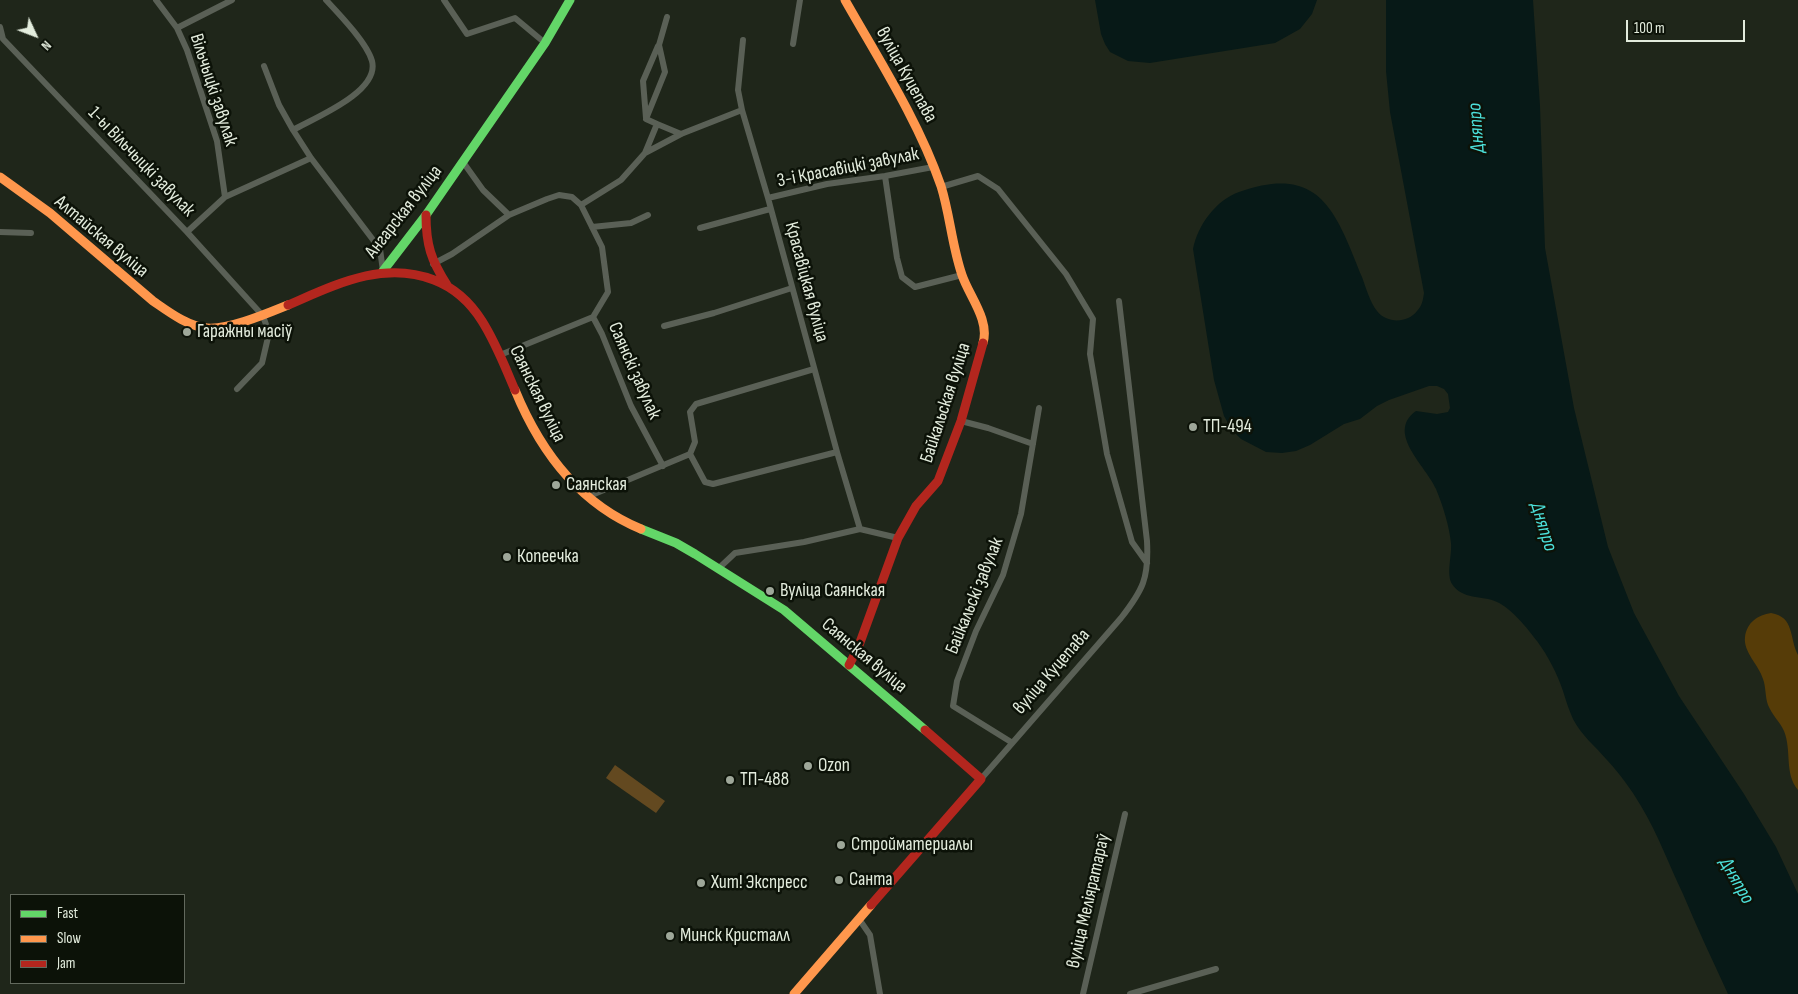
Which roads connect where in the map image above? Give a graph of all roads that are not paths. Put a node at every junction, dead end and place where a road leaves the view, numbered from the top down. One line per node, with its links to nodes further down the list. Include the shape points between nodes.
1 (156, 0): 10 (street, Вільчыцкі завулак)
2 (232, 0): 10 (street)
3 (326, 0): 19 (street, via 363,45 372,61 372,71 368,82 355,95)
4 (444, 0): 12 (street, via 467,34 515,18)
5 (570, 0): 12 (main road, Ангарская вуліца)
6 (800, 0): 13 (street)
7 (845, 0): 24 (main road, вуліца Куцепава, via 917,127)
8 (667, 17): 14 (street)
9 (0, 27): 38 (street, 1-ы Вільчыцкі завулак, via 3,39)
10 (177, 28): 28 (street, Вільчыцкі завулак, via 217,141)
11 (743, 40): 16 (street, Красавіцкая вуліца, via 738,90)
12 (545, 43): 23 (main road, Ангарская вуліца)
13 (793, 44)
14 (659, 45): 17 (street, via 643,81); 17 (street, via 665,72)
15 (264, 66): 19 (street)
16 (742, 110): 20 (street); 29 (street, Красавіцкая вуліца)
17 (646, 119): 18 (street)
18 (657, 124): 20 (street); 21 (street)
19 (293, 130): 22 (street)
20 (681, 134): 21 (street)
21 (645, 153): 30 (street, via 621,180)
22 (311, 158): 28 (street); 41 (street, via 380,249)
23 (463, 162): 32 (main road, Ангарская вуліца); 33 (street, via 483,190)
24 (933, 167): 25 (street, 3-і Красавіцкі завулак); 27 (main road, Байкальская вуліца)
25 (885, 176): 29 (street, 3-і Красавіцкі завулак, via 827,184); 42 (street, via 896,258 902,277 915,287)
26 (0, 177): 48 (main road, Алтайская вуліца, via 56,219 160,307)
27 (941, 187): 42 (main road, Байкальская вуліца); 62 (street, via 978,176 998,189 1066,274 1093,319 1090,354 1107,454 1132,542)
28 (226, 197): 38 (street)
29 (768, 198): 31 (street, Красавіцкая вуліца)
30 (581, 205): 33 (street, via 572,197 559,195); 35 (street, Саянскі завулак)
31 (770, 208): 36 (street, 3-і Красавіцкі завулак); 44 (street, Красавіцкая вуліца)
32 (426, 215): 40 (main road, via 425,238); 41 (main road, Ангарская вуліца)
33 (509, 215): 40 (street)
34 (648, 215): 35 (street, via 630,223)
35 (592, 227): 47 (street, Саянскі завулак, via 602,247 608,292)
36 (700, 228)
37 (0, 232): 39 (street)
38 (187, 232): 46 (street, 1-ы Вільчыцкі завулак)
39 (31, 233)
40 (433, 264): 43 (main road)
41 (383, 272): 43 (main road, Саянская вуліца, via 418,274); 46 (main road, Ангарская вуліца, via 351,278)
42 (962, 275): 54 (main road, Байкальская вуліца, via 980,314 985,336)
43 (447, 285): 50 (main road, Саянская вуліца, via 474,309)
44 (792, 288): 49 (street); 51 (street, Красавіцкая вуліца)
45 (1119, 301): 62 (street, вуліца Куцепава)
46 (263, 316): 48 (main road, Ангарская вуліца, via 216,329); 52 (street, via 270,333 262,363)
47 (593, 316): 50 (street); 58 (street, Саянскі завулак, via 631,406)
48 (183, 320)
49 (664, 326)
50 (500, 355): 59 (main road, Саянская вуліца, via 520,403 551,459)
51 (814, 369): 56 (street, Красавіцкая вуліца); 57 (street, via 696,404 690,412 695,442)
52 (238, 389)
53 (1039, 408): 55 (street, Байкальскі завулак)
54 (961, 421): 55 (street); 61 (main road, Байкальская вуліца, via 938,482 916,506)
55 (1033, 444): 65 (street, Байкальскі завулак, via 1021,514 1003,575 972,640 957,681 953,706)
56 (837, 452): 57 (street, via 714,484 705,482); 60 (street, Красавіцкая вуліца)
57 (690, 454): 58 (street)
58 (663, 466): 59 (street)
59 (587, 497): 63 (main road, Саянская вуліца, via 603,510 681,546)
60 (860, 530): 61 (street); 63 (street, via 735,553)
61 (898, 538): 64 (main road, Байкальская вуліца, via 858,648)
62 (1147, 563): 65 (street, вуліца Куцепава, via 1146,578 1130,607)
63 (718, 569): 64 (main road, Саянская вуліца, via 777,605)
64 (848, 665): 66 (main road, Саянская вуліца)
65 (1011, 742): 66 (street, вуліца Куцепава)
66 (981, 779): 68 (main road, вуліца Куцепава)
67 (1125, 814): 72 (street, вуліца Меліяратараў)
68 (859, 919): 70 (main road, вуліца Куцепава); 71 (street, via 870,935)
69 (1216, 969): 73 (street)
70 (794, 994)
71 (880, 994)
72 (1083, 994)
73 (1130, 994)

